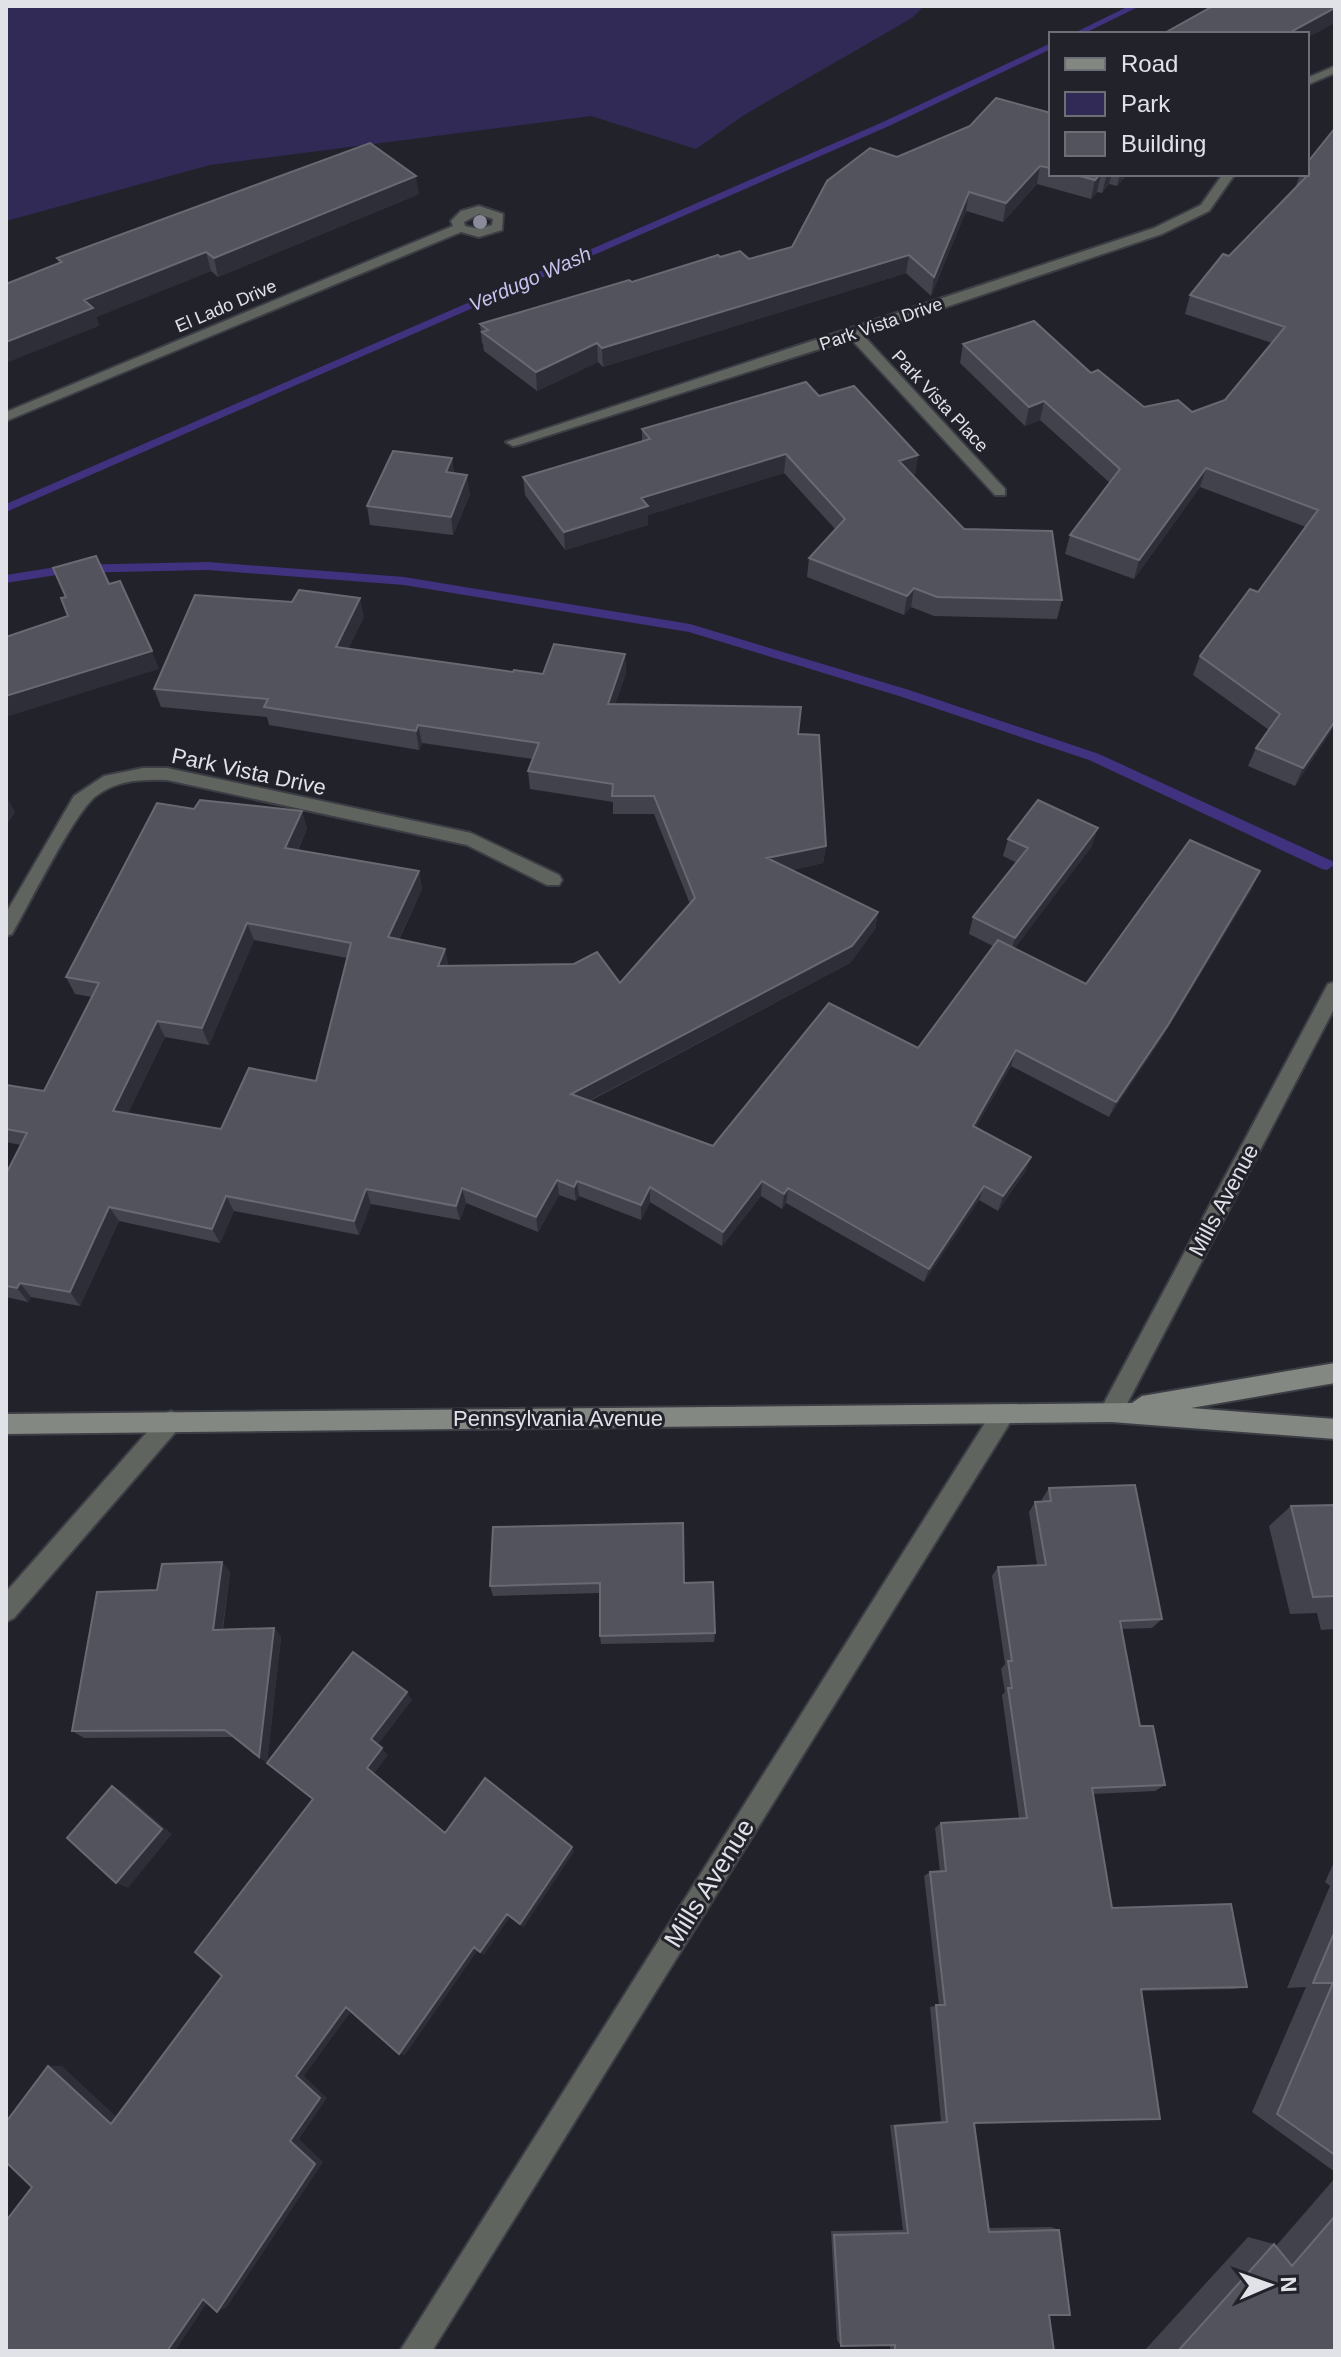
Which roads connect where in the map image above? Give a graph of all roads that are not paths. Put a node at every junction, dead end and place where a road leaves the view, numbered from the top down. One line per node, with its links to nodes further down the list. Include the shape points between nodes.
1 (1335, 69): 2 (street)
2 (1309, 81)
3 (1228, 176): 5 (street, Park Vista Drive, via 1205,208 1158,231)
4 (460, 228): 6 (street, El Lado Drive)
5 (854, 334): 7 (street, Park Vista Drive); 8 (street, Park Vista Place)
6 (6, 417)
7 (513, 442)
8 (1000, 492)
9 (553, 880): 10 (street, Park Vista Drive, via 471,839 148,773 94,786 80,800)
10 (6, 929)
11 (1335, 989): 13 (street, Mills Avenue)
12 (1335, 1373): 13 (street, Pennsylvania Avenue)
13 (1111, 1412): 14 (street, Pennsylvania Avenue); 17 (street, Pennsylvania Avenue)
14 (1003, 1414): 15 (street, Pennsylvania Avenue); 19 (street, Mills Avenue)
15 (171, 1421): 16 (street, Pennsylvania Avenue); 18 (street)
16 (6, 1424)
17 (1335, 1429)
18 (6, 1610)
19 (415, 2351)

